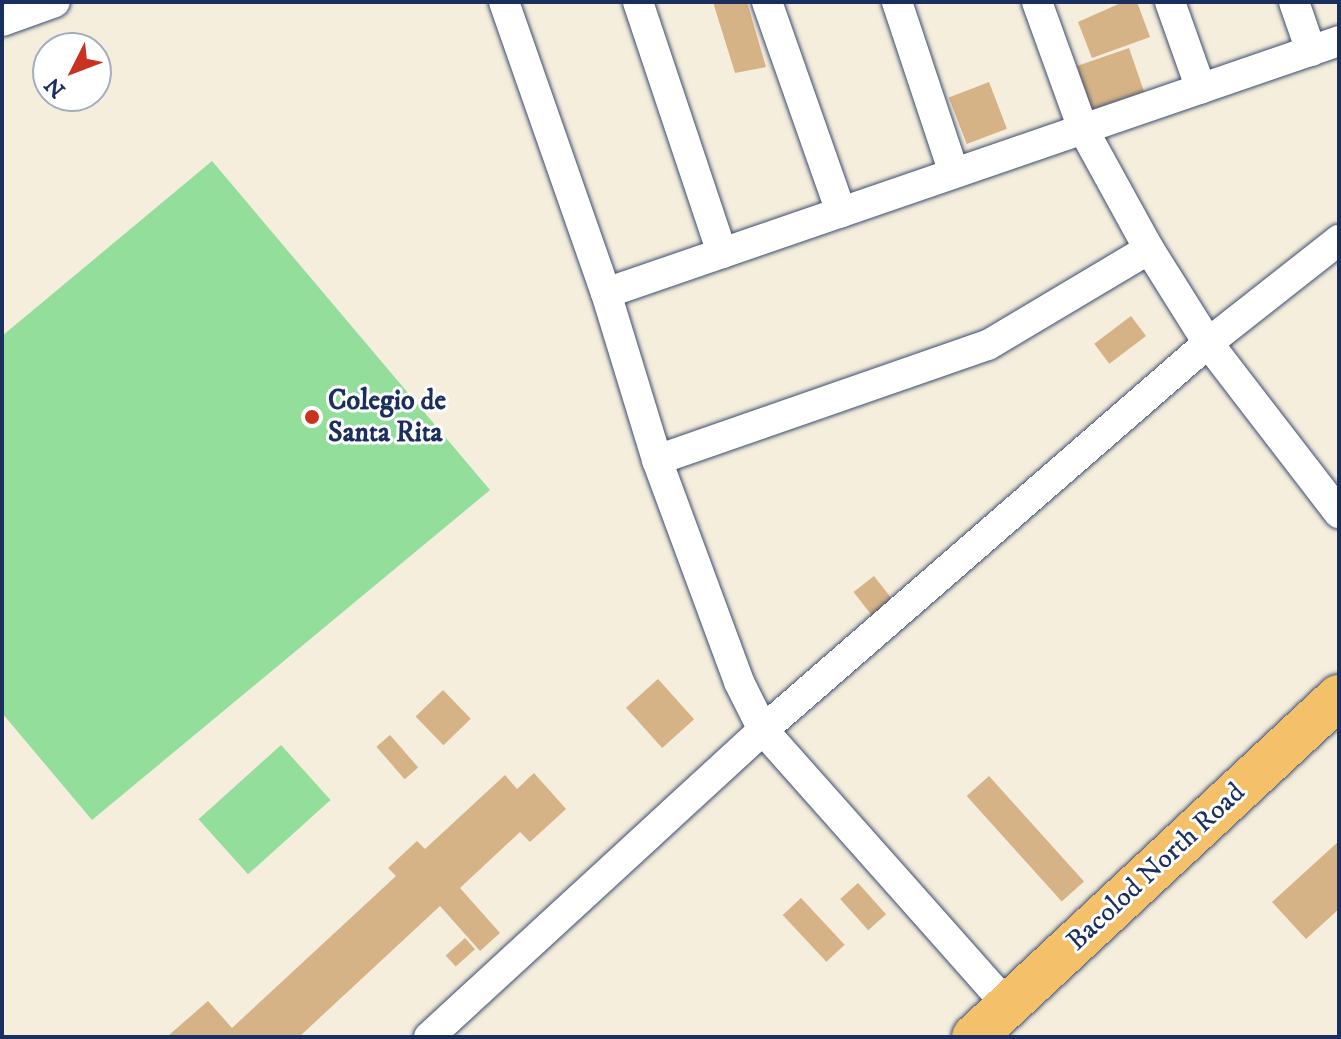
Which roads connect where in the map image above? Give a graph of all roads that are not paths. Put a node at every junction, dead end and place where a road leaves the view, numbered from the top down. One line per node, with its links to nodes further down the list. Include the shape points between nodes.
1 (55, 2): 9 (street)
2 (504, 2): 19 (street)
3 (638, 2): 18 (street)
4 (767, 2): 15 (street)
5 (897, 2): 14 (street)
6 (1037, 2): 13 (street)
7 (1170, 2): 12 (street)
8 (1294, 2): 11 (street)
9 (2, 21)
10 (1339, 41): 11 (street)
11 (1311, 51): 12 (street)
12 (1201, 89): 13 (street)
13 (1083, 129): 14 (street); 17 (street)
14 (954, 173): 15 (street)
15 (841, 212): 18 (street)
16 (1339, 240): 20 (street)
17 (1149, 249): 20 (street); 21 (street, via 988,345)
18 (722, 253): 19 (street)
19 (606, 293): 21 (street)
20 (1208, 343): 22 (street); 24 (street)
21 (657, 460): 24 (street, via 739,682)
22 (1339, 513)
23 (1339, 697): 25 (highway, Bacolod North Road)
24 (763, 730): 25 (street); 26 (street)
25 (1007, 1005): 27 (highway, Bacolod North Road)
26 (429, 1037)
27 (974, 1037)

